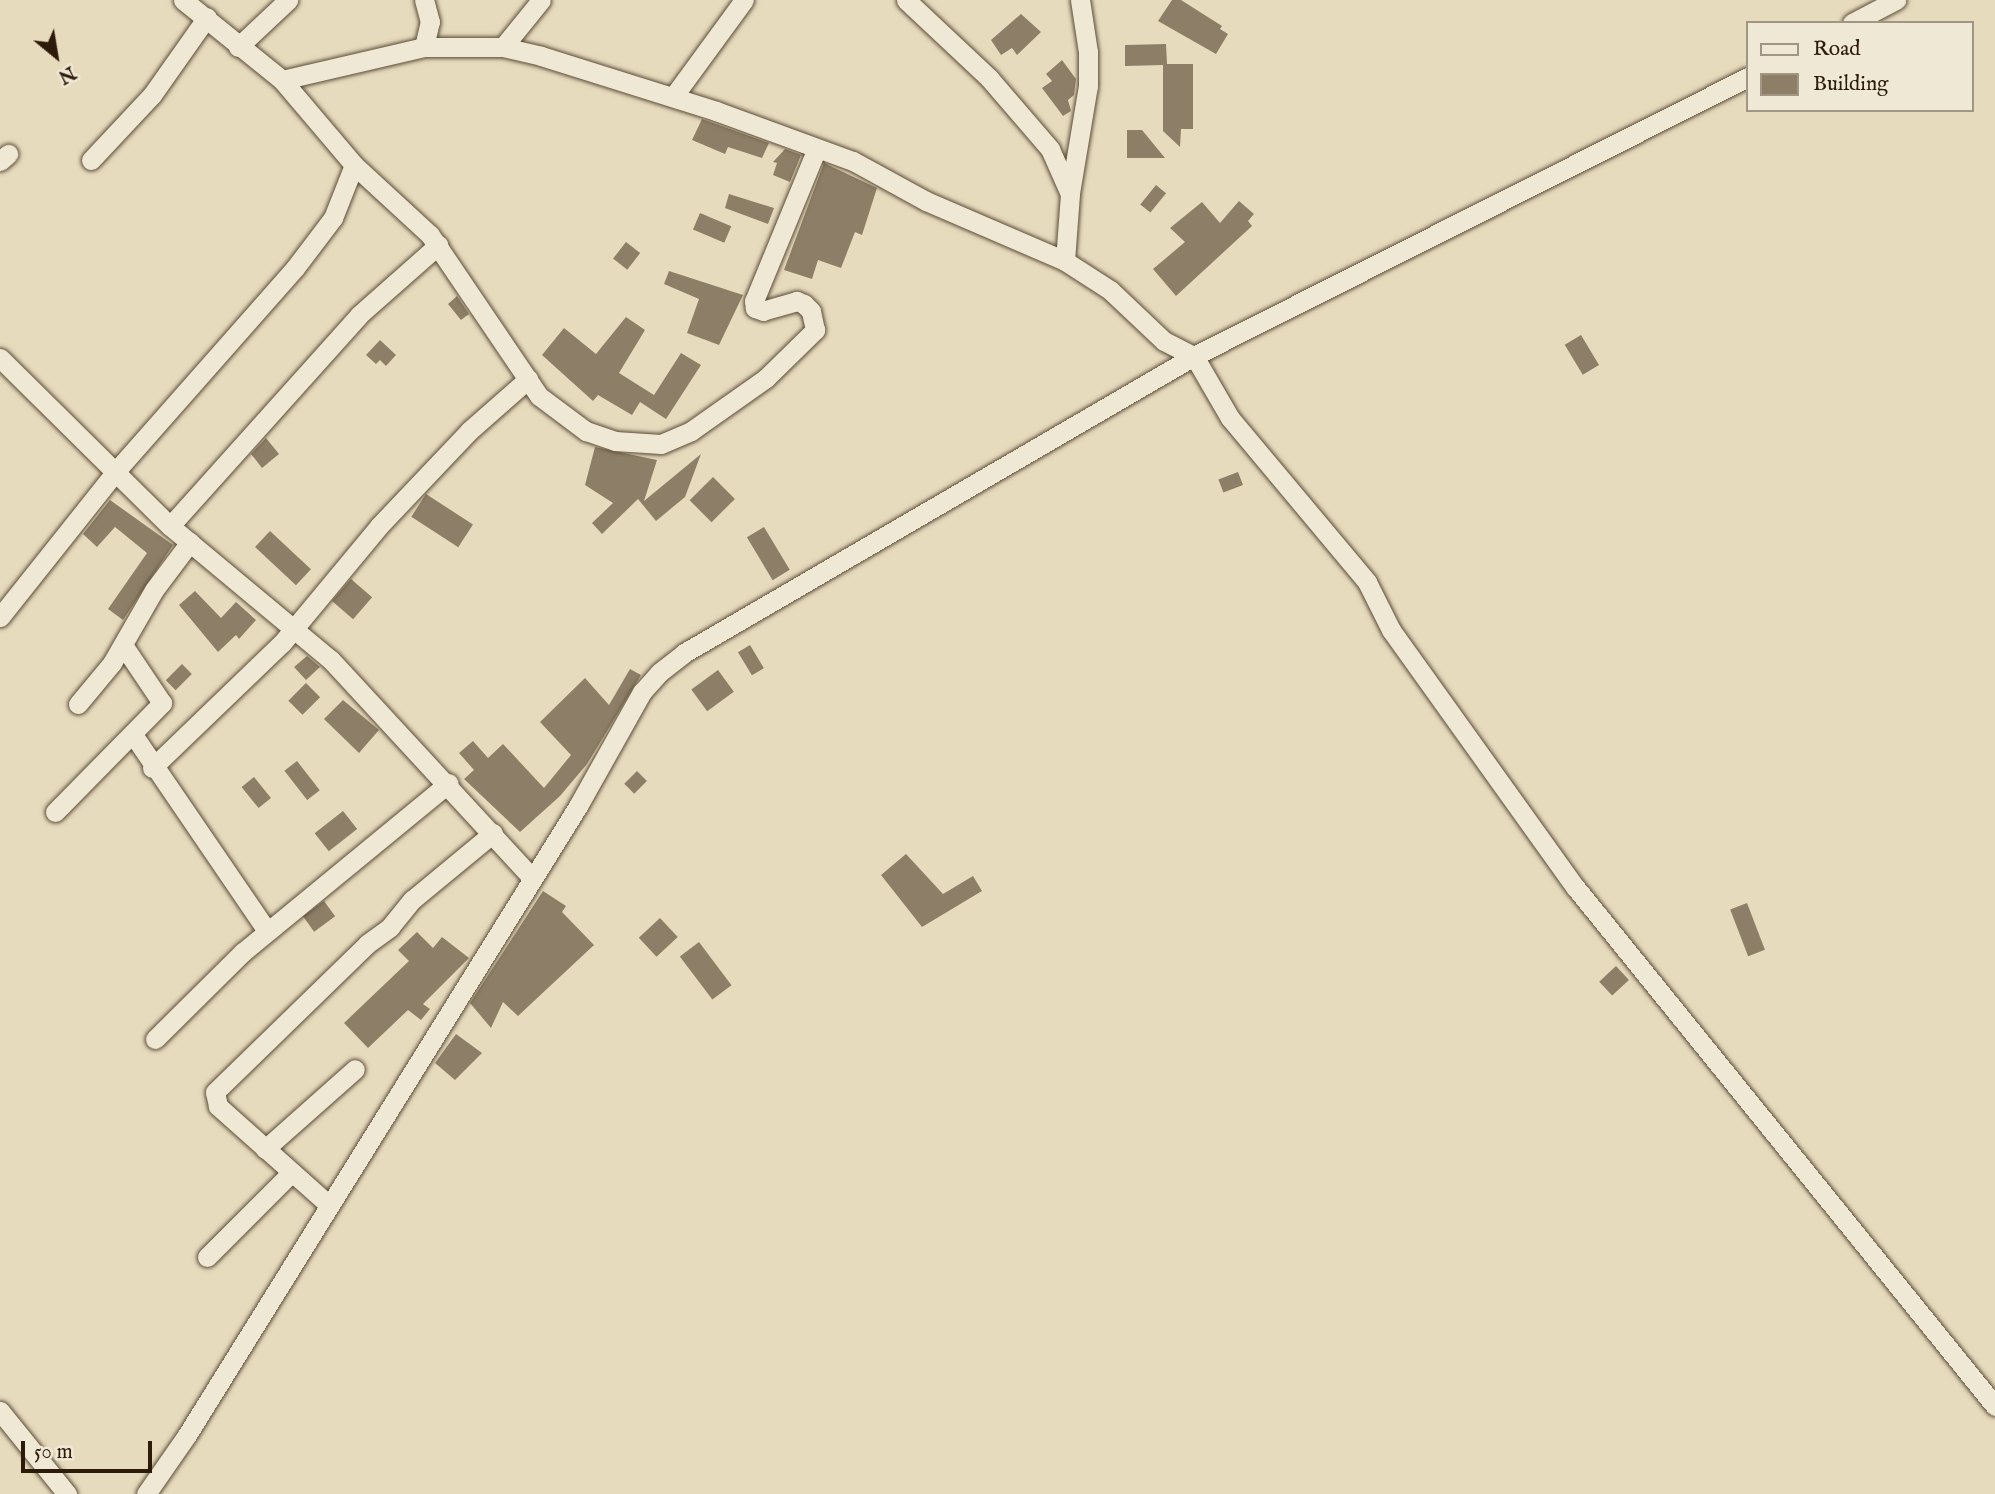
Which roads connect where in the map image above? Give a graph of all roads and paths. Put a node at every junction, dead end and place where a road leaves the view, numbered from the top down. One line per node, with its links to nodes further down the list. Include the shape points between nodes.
1 (183, 0): 9 (street)
2 (288, 0): 11 (street)
3 (425, 0): 12 (street, via 430,22)
4 (541, 0): 13 (street)
5 (744, 0): 16 (street)
6 (906, 0): 20 (street, via 1033,124)
7 (1080, 0): 20 (street, via 1088,86)
8 (1896, 0): 10 (street)
9 (207, 17): 11 (street); 18 (street, via 152,95)
10 (1856, 21)
11 (238, 47): 15 (street)
12 (424, 47): 13 (street); 15 (street)
13 (503, 47): 16 (street)
14 (1746, 78): 23 (street)
15 (282, 80): 19 (street)
16 (673, 97): 17 (street)
17 (817, 148): 22 (street); 26 (street, via 754,301 755,308 763,312 797,301 804,304 811,311 815,330 766,378 691,431 661,444 639,445 586,431 539,396)
18 (90, 160)
19 (354, 165): 21 (street, via 403,206); 28 (street, via 332,218 295,268)
20 (1070, 194): 22 (street)
21 (438, 245): 26 (street); 29 (street, via 359,315)
22 (1065, 261): 23 (street, via 1110,290 1164,341)
23 (1194, 356): 40 (street, via 668,665 642,692); 48 (street, via 1238,429 1367,582 1391,630 1576,888)
24 (0, 358): 25 (street)
25 (15, 374): 27 (street); 28 (street)
26 (528, 379): 32 (street, via 469,431)
27 (0, 387)
28 (116, 471): 29 (street); 31 (street)
29 (170, 526): 30 (street)
30 (190, 542): 32 (street); 33 (street)
31 (0, 617)
32 (292, 626): 36 (street, via 282,643); 37 (street, via 331,660)
33 (123, 645): 34 (street); 35 (street, via 162,704)
34 (78, 704)
35 (134, 736): 36 (street); 38 (street)
36 (152, 768): 41 (street)
37 (449, 783): 39 (street); 41 (street)
38 (55, 812)
39 (493, 833): 40 (street); 44 (street, via 412,900 390,927 215,1092 218,1106)
40 (533, 878): 46 (street)
41 (267, 931): 42 (street)
42 (155, 1039)
43 (355, 1069): 44 (street)
44 (265, 1149): 45 (street)
45 (292, 1172): 46 (street); 47 (street)
46 (329, 1205): 51 (street)
47 (207, 1257)
48 (1995, 1406)
49 (0, 1411): 50 (street)
50 (66, 1494)
51 (146, 1494)

